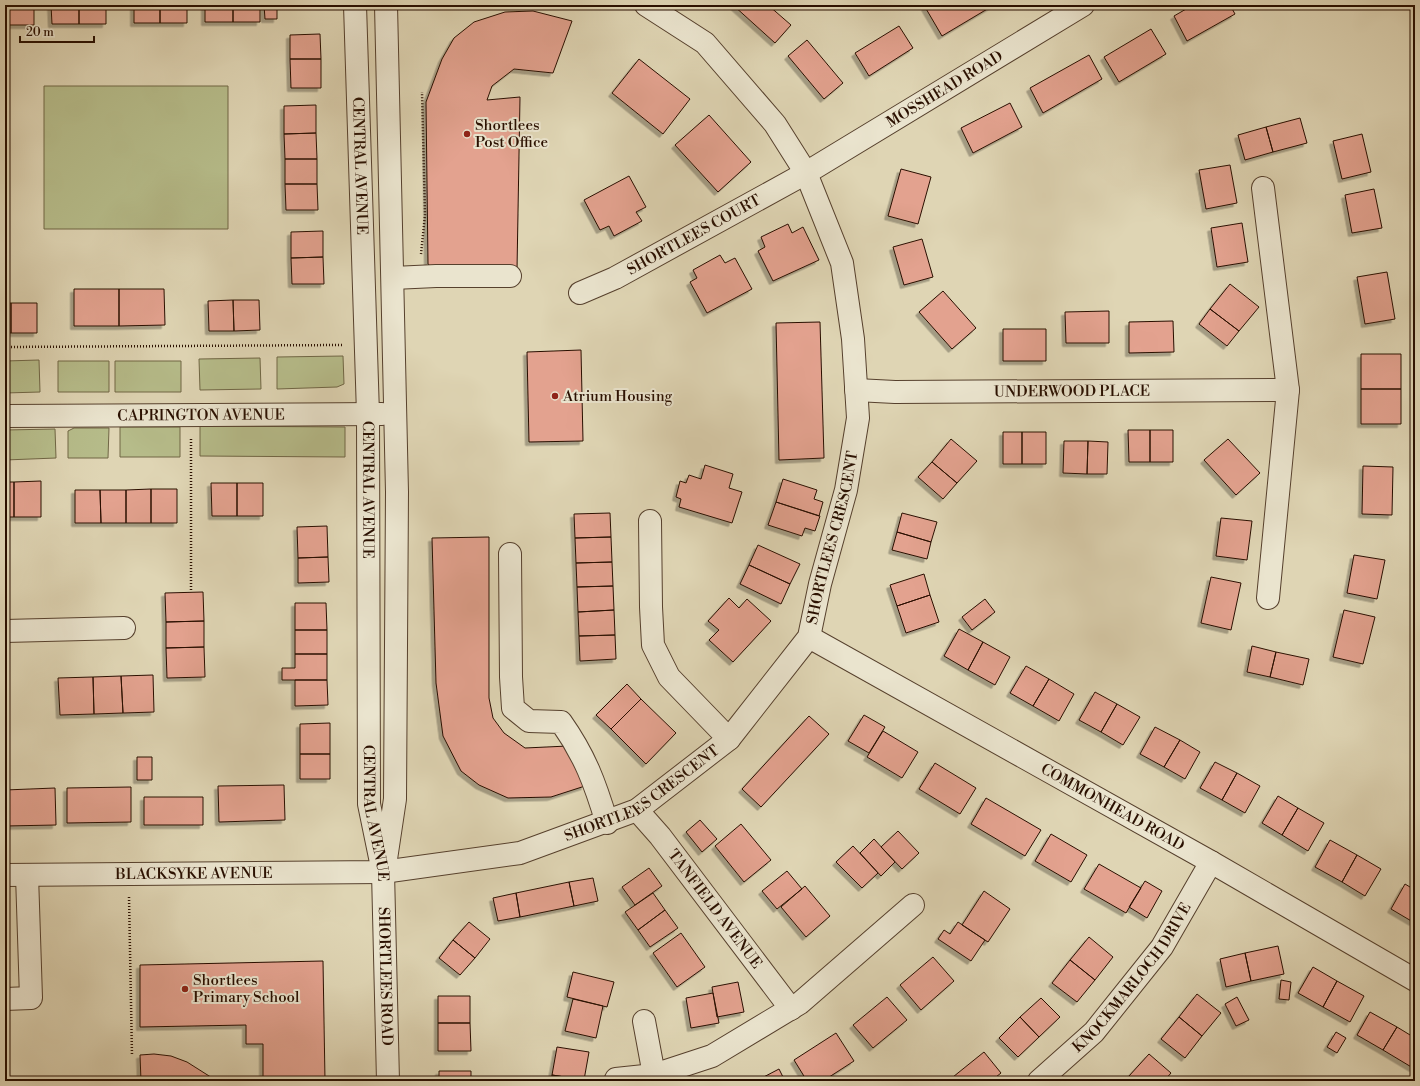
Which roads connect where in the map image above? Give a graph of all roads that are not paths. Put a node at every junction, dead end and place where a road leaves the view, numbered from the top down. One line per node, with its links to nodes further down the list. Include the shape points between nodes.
1 (355, 5): 12 (street, CENTRAL AVENUE)
2 (386, 5): 8 (street, CENTRAL AVENUE)
3 (646, 5): 5 (street, SHORTLEES CRESCENT, via 704,43 775,124)
4 (1083, 5): 5 (street, MOSSHEAD ROAD)
5 (806, 173): 9 (street, SHORTLEES COURT, via 615,278); 10 (street, SHORTLEES CRESCENT, via 842,263)
6 (1263, 188): 11 (street)
7 (510, 276): 8 (street)
8 (394, 278): 13 (street, CENTRAL AVENUE)
9 (580, 293)
10 (856, 390): 11 (street, UNDERWOOD PLACE); 20 (street, SHORTLEES CRESCENT, via 858,418 846,490 820,584)
11 (1288, 390): 17 (street)
12 (368, 414): 13 (street, CAPRINGTON AVENUE); 14 (street, CAPRINGTON AVENUE); 25 (street, CENTRAL AVENUE, via 369,804)
13 (397, 414): 25 (street, CENTRAL AVENUE, via 395,799)
14 (5, 416)
15 (650, 521): 21 (street, via 653,645 669,678)
16 (510, 554): 23 (street, via 513,708 529,721 561,722 577,745 594,780)
17 (1268, 598)
18 (124, 628): 19 (street)
19 (5, 631)
20 (809, 637): 21 (street, SHORTLEES CRESCENT); 24 (street, COMMONHEAD ROAD)
21 (729, 739): 22 (street, SHORTLEES CRESCENT)
22 (637, 810): 23 (street, SHORTLEES CRESCENT); 31 (street, TANFIELD AVENUE, via 660,836)
23 (607, 822): 25 (street, SHORTLEES CRESCENT, via 520,853)
24 (1211, 862): 29 (street, COMMONHEAD ROAD); 36 (street, KNOCKMARLOCH DRIVE, via 1162,947 1094,1032)
25 (383, 872): 27 (street, BLACKSYKE AVENUE); 35 (street, SHORTLEES ROAD)
26 (5, 875): 27 (street, BLACKSYKE AVENUE)
27 (27, 875): 30 (street, via 31,998)
28 (913, 905): 31 (street)
29 (1415, 980)
30 (5, 998)
31 (791, 1009): 33 (street, via 712,1056)
32 (644, 1021): 33 (street)
33 (654, 1075): 34 (street)
34 (616, 1079)
35 (388, 1081)
36 (1039, 1081)

